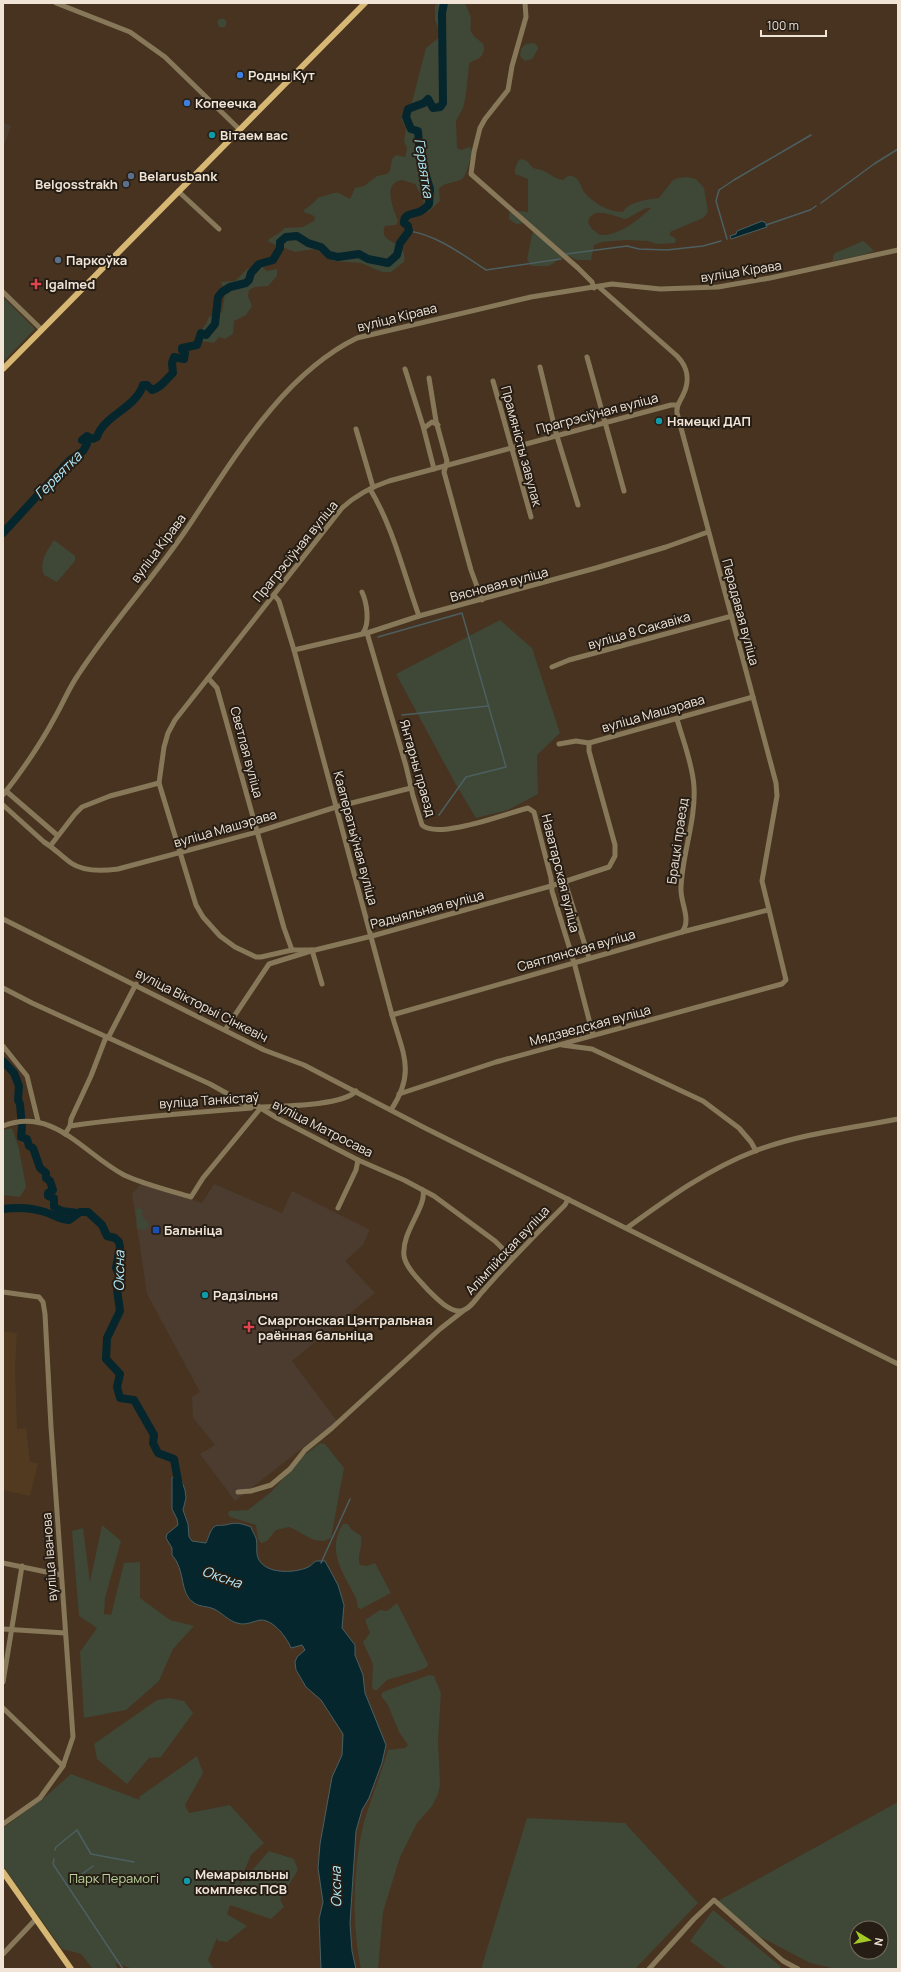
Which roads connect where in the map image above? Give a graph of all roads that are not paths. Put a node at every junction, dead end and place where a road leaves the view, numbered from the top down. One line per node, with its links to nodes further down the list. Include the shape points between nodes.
1 (56, 3): 4 (street, via 130,32 165,57)
2 (366, 3): 4 (main road)
3 (525, 3): 8 (street, via 526,17 508,90 480,128 471,174)
4 (240, 130): 5 (main road)
5 (178, 191): 6 (street); 10 (main road)
6 (219, 230)
7 (898, 250): 8 (street, вуліца Кірава, via 718,288 660,289 620,284)
8 (597, 287): 17 (street, via 683,362 687,373 686,389); 46 (street, вуліца Кірава, via 506,301 357,338 314,364 284,395 256,430 180,539 78,674 37,748)
9 (3, 292): 10 (street)
10 (42, 330): 13 (main road)
11 (587, 357): 18 (street)
12 (540, 367): 22 (street)
13 (3, 369)
14 (405, 369): 20 (street)
15 (429, 378): 19 (street)
16 (493, 381): 23 (street, Прамяністы завулак)
17 (677, 405): 18 (street, Прагрэсіўная вуліца); 30 (street, Перадавая вуліца)
18 (605, 423): 22 (street, Прагрэсіўная вуліца); 27 (street)
19 (438, 425): 20 (street, via 432,422); 24 (street)
20 (424, 428): 25 (street)
21 (356, 429): 26 (street)
22 (558, 435): 23 (street, Прагрэсіўная вуліца); 28 (street)
23 (511, 448): 24 (street, Прагрэсіўная вуліца); 29 (street, Прамяністы завулак)
24 (446, 466): 25 (street, Прагрэсіўная вуліца); 33 (street, via 444,472 471,570)
25 (434, 469): 26 (street, Прагрэсіўная вуліца)
26 (372, 488): 32 (street, Прагрэсіўная вуліца, via 342,508); 34 (street, via 391,527)
27 (624, 491)
28 (578, 505)
29 (531, 517)
30 (708, 532): 33 (street, Вясновая вуліца, via 659,549); 35 (street, Перадавая вуліца)
31 (362, 592): 36 (street, via 367,618)
32 (274, 595): 37 (street, Кааператыўная вуліца, via 278,599); 39 (street, Прагрэсіўная вуліца)
33 (482, 600): 34 (street, Вясновая вуліца)
34 (419, 616): 36 (street, Вясновая вуліца)
35 (732, 616): 38 (street, вуліца 8 Сакавіка, via 569,660); 40 (street, Перадавая вуліца)
36 (365, 633): 37 (street, Вясновая вуліца); 45 (street, Янтарны праезд, via 398,737)
37 (294, 650): 48 (street, Кааператыўная вуліца)
38 (552, 667)
39 (208, 678): 44 (street, Прагрэсіўная вуліца, via 168,733); 50 (street, Светлая вуліца, via 218,688)
40 (753, 697): 41 (street, вуліца Машэрава); 56 (street, Перадавая вуліца, via 777,789 762,875)
41 (677, 719): 42 (street, вуліца Машэрава); 58 (street, Брацкі праезд, via 694,788 692,817 680,889)
42 (589, 743): 43 (street, вуліца Машэрава, via 576,741); 54 (street, Радыяльная вуліца, via 615,845 615,856 607,869)
43 (559, 744)
44 (159, 783): 51 (street, via 91,803 78,810); 53 (street, Прагрэсіўная вуліца)
45 (411, 788): 48 (street, вуліца Машэрава); 49 (street, Янтарны праезд, via 422,825 428,829 460,826 526,809)
46 (5, 793): 51 (street)
47 (3, 805): 52 (street, вуліца Машэрава, via 44,842)
48 (336, 807): 50 (street, вуліца Машэрава); 61 (street, Кааператыўная вуліца)
49 (532, 810): 55 (street, Наватарская вуліца, via 536,816)
50 (257, 832): 53 (street, вуліца Машэрава); 62 (street, Светлая вуліца)
51 (58, 835): 52 (street)
52 (51, 845): 53 (street, вуліца Машэрава, via 72,864 94,870 118,869)
53 (180, 852): 64 (street, via 196,905 203,918 220,936)
54 (565, 882): 55 (street, Радыяльная вуліца); 66 (street)
55 (551, 886): 61 (street, Радыяльная вуліца); 67 (street, Наватарская вуліца)
56 (768, 910): 59 (street, Святлянская вуліца); 69 (street, Перадавая вуліца)
57 (3, 919): 70 (street, вуліца Вікторыі Сінкевіч)
58 (687, 919): 59 (street); 60 (street)
59 (699, 927): 60 (street, Святлянская вуліца)
60 (682, 932): 66 (street, Святлянская вуліца)
61 (372, 936): 63 (street, Радыяльная вуліца); 73 (street, Кааператыўная вуліца)
62 (291, 950): 63 (street, Радыяльная вуліца); 64 (street, Радыяльная вуліца); 65 (street)
63 (312, 950): 65 (street); 71 (street)
64 (256, 957): 68 (street)
65 (285, 958): 68 (street)
66 (589, 958): 67 (street, Святлянская вуліца)
67 (574, 962): 73 (street, Святлянская вуліца); 75 (street, Наватарская вуліца)
68 (269, 964): 74 (street)
69 (786, 980): 75 (street, Мядзведская вуліца, via 782,984)
70 (136, 984): 74 (street, вуліца Вікторыі Сінкевіч); 76 (street)
71 (322, 984)
72 (3, 988): 76 (street, вуліца Матросава)
73 (392, 1015): 80 (street, Кааператыўная вуліца, via 407,1066)
74 (225, 1030): 79 (street, вуліца Вікторыі Сінкевіч)
75 (593, 1035): 77 (street, Мядзведская вуліца)
76 (107, 1038): 81 (street, вуліца Матросава, via 210,1084 241,1103); 86 (street)
77 (560, 1044): 80 (street, Мядзведская вуліца); 88 (street, via 592,1049 703,1101 739,1128)
78 (3, 1046): 84 (street, via 27,1076)
79 (356, 1091): 81 (street, вуліца Танкістаў, via 339,1100); 82 (street, вуліца Вікторыі Сінкевіч)
80 (399, 1094): 82 (street, Кааператыўная вуліца)
81 (259, 1107): 86 (street, вуліца Танкістаў, via 172,1113); 87 (street, via 191,1197 125,1175); 89 (street, вуліца Матросава)
82 (391, 1110): 91 (street, вуліца Вікторыі Сінкевіч)
83 (898, 1119): 88 (street, via 792,1140)
84 (38, 1121): 85 (street, via 24,1120); 87 (street)
85 (3, 1126)
86 (70, 1126): 87 (street)
87 (65, 1134)
88 (756, 1150): 93 (street, via 724,1164 694,1182)
89 (358, 1160): 90 (street, вуліца Матросава); 92 (street)
90 (423, 1190): 94 (street, вуліца Матросава, via 495,1241); 96 (street, via 423,1199 407,1235 404,1256 408,1266 432,1294 448,1307)
91 (568, 1199): 93 (street, вуліца Вікторыі Сінкевіч); 94 (street, Алімпійская вуліца)
92 (338, 1208)
93 (627, 1228): 97 (street, вуліца Вікторыі Сінкевіч)
94 (512, 1258): 96 (street, Алімпійская вуліца, via 473,1302)
95 (3, 1292): 101 (street, вуліца Іванова, via 39,1297 43,1302)
96 (460, 1311): 98 (street, Алімпійская вуліца, via 305,1450 290,1469 271,1485 251,1492)
97 (898, 1364)
98 (238, 1492)
99 (3, 1563): 100 (street)
100 (22, 1566): 101 (street); 103 (street)
101 (61, 1575): 104 (street, вуліца Іванова)
102 (3, 1630): 103 (street)
103 (11, 1630): 104 (street); 105 (street)
104 (65, 1633): 107 (street, вуліца Іванова, via 73,1736)
105 (3, 1682)
106 (3, 1708): 107 (street)
107 (63, 1766): 108 (street, вуліца Іванова, via 40,1798)
108 (3, 1824)
109 (3, 1872): 110 (main road)
110 (36, 1919): 111 (street); 112 (main road)
111 (3, 1954)
112 (71, 1969)
113 (649, 1969): 114 (street, via 714,1900 783,1961)
114 (798, 1969)

